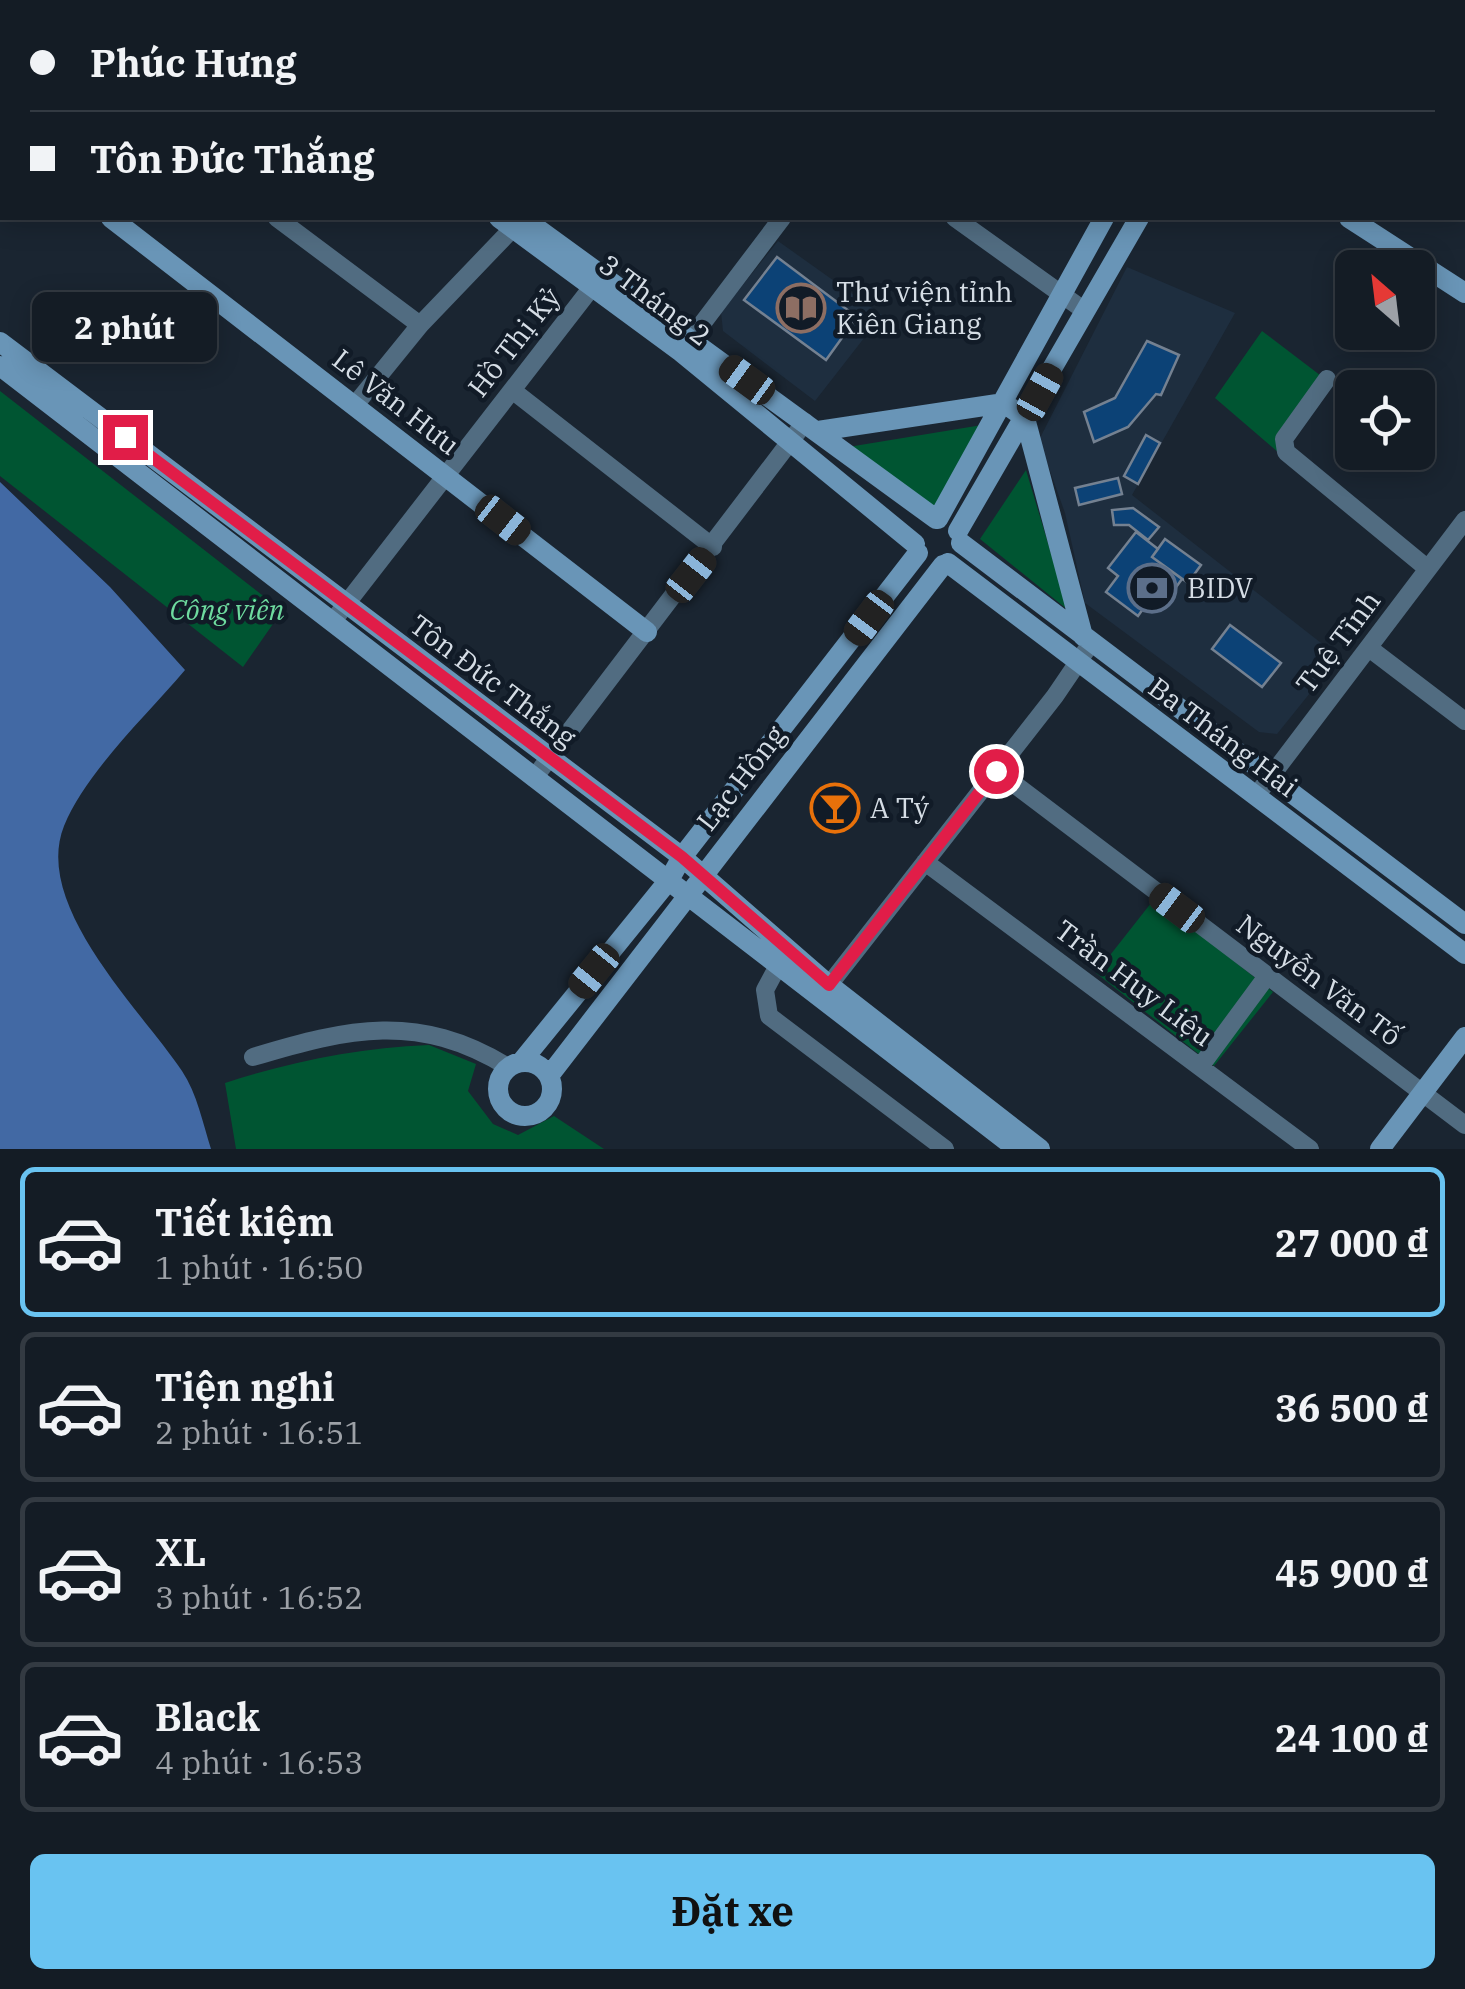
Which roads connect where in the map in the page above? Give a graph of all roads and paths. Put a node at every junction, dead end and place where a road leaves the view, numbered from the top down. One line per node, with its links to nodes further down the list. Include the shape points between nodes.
1 (114, 220): 20 (street, Lê Văn Hưu)
2 (281, 220): 13 (street)
3 (512, 220): 9 (street, 3 Tháng 2); 13 (street); 15 (street, 3 Tháng 2)
4 (777, 220): 15 (street)
5 (958, 220): 11 (street)
6 (1103, 220): 11 (street)
7 (1138, 220): 12 (street)
8 (1351, 220): 10 (street)
9 (592, 287): 15 (street, 3 Tháng 2); 18 (street, Hồ Thị Kỷ)
10 (1465, 292)
11 (1061, 298): 12 (street); 19 (street)
12 (1085, 311): 21 (street)
13 (420, 325): 20 (street)
14 (0, 342): 32 (street, Tôn Đức Thắng)
15 (685, 345): 22 (street, 3 Tháng 2); 23 (street, 3 Tháng 2)
16 (0, 366): 32 (street, Tôn Đức Thắng)
17 (1327, 379): 31 (street, via 1284,439 1286,452)
18 (512, 390): 24 (street, Hồ Thị Kỷ); 28 (street)
19 (1004, 403): 21 (street); 22 (street); 25 (street)
20 (355, 406): 24 (street, Lê Văn Hưu)
21 (1025, 418): 27 (street); 34 (street)
22 (812, 426): 23 (street); 25 (street, 3 Tháng 2)
23 (793, 440): 28 (street); 29 (street, 3 Tháng 2)
24 (446, 476): 32 (street, Hồ Thị Kỷ); 33 (street, Lê Văn Hưu)
25 (937, 519): 27 (street); 29 (street, via 921,528)
26 (1465, 520): 31 (street, Tuệ Tĩnh)
27 (960, 536): 30 (street); 34 (street, Ba Tháng Hai)
28 (713, 547): 33 (street)
29 (916, 548): 30 (street, via 931,564); 37 (street, Lạc Hồng)
30 (945, 564): 36 (street, Ba Tháng Hai); 38 (street, Lạc Hồng)
31 (1428, 569): 35 (street, Tuệ Tĩnh)
32 (338, 612): 40 (street, Tôn Đức Thắng); 42 (street, Tôn Đức Thắng)
33 (647, 632): 40 (street)
34 (1087, 640): 36 (street); 43 (street, Ba Tháng Hai)
35 (1369, 648): 39 (street); 43 (street, Tuệ Tĩnh)
36 (1078, 663): 41 (street); 44 (street, Ba Tháng Hai)
37 (804, 703): 38 (street); 45 (street, Lạc Hồng)
38 (823, 718): 47 (street, Lạc Hồng)
39 (1465, 721)
40 (548, 756): 42 (street); 45 (street, Tôn Đức Thắng)
41 (996, 771): 46 (street); 53 (street, Nguyễn Văn Tố)
42 (534, 778): 48 (street, Tôn Đức Thắng)
43 (1268, 778): 44 (street, Tuệ Tĩnh); 50 (street, Ba Tháng Hai)
44 (1257, 797): 51 (street, Ba Tháng Hai)
45 (682, 857): 47 (street, Tôn Đức Thắng); 48 (street, Lạc Hồng)
46 (925, 862): 54 (street); 58 (street, Trần Huy Liệu)
47 (702, 873): 49 (street, Lạc Hồng); 54 (street, Tôn Đức Thắng)
48 (669, 880): 49 (street, Tôn Đức Thắng); 57 (street, Lạc Hồng)
49 (689, 894): 52 (street, Tôn Đức Thắng); 59 (street, Lạc Hồng)
50 (1465, 924)
51 (1465, 954)
52 (779, 964): 54 (street, Tôn Đức Thắng); 62 (street, via 765,990 770,1016)
53 (1268, 976): 58 (street); 60 (street, Nguyễn Văn Tố)
54 (826, 992): 63 (street, Tôn Đức Thắng); 64 (street, Tôn Đức Thắng)
55 (1465, 1037): 60 (street)
56 (253, 1057): 57 (street, via 342,1034 394,1030 468,1043)
57 (515, 1064): 59 (street, via 540,1066); 59 (street, via 502,1074 498,1093 503,1106 519,1116 545,1107)
58 (1200, 1067): 65 (street, Trần Huy Liệu)
59 (550, 1076)
60 (1422, 1093): 61 (street, Nguyễn Văn Tố); 66 (street)
61 (1465, 1125)
62 (945, 1149)
63 (1017, 1149)
64 (1040, 1149)
65 (1310, 1149)
66 (1380, 1149)

